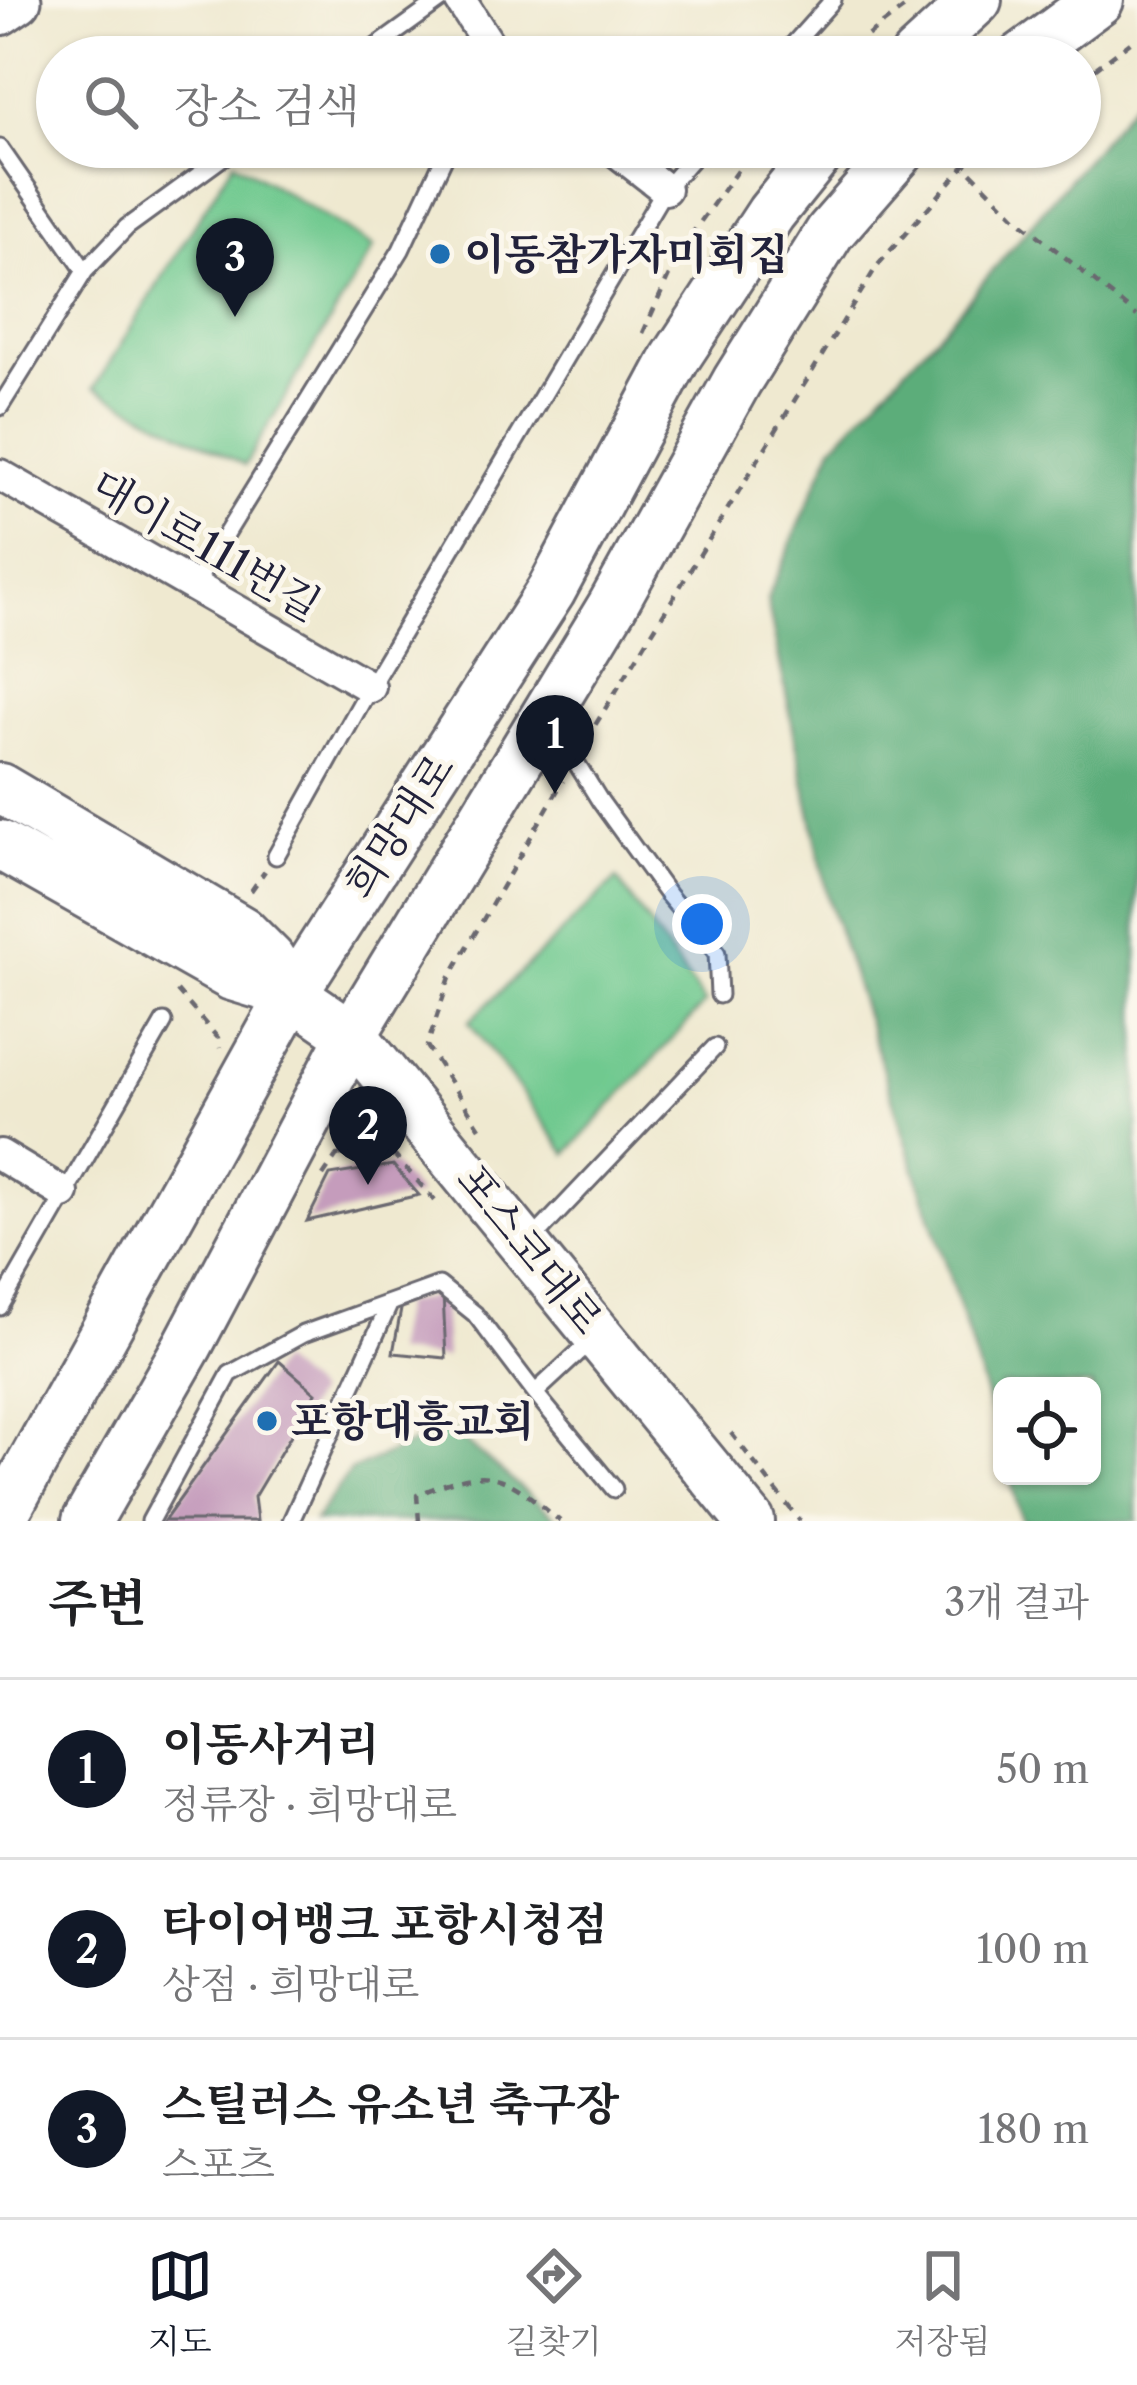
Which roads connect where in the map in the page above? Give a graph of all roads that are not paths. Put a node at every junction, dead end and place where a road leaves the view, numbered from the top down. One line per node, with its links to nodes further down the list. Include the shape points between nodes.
1 (18, 0): 7 (street)
2 (441, 0): 8 (lane)
3 (460, 0): 9 (street)
4 (833, 0): 10 (lane)
5 (977, 0): 11 (main road)
6 (1100, 0): 12 (main road)
7 (0, 12)
8 (391, 36)
9 (482, 36)
10 (801, 36)
11 (938, 36)
12 (1051, 36)
13 (0, 148): 21 (lane)
14 (208, 168): 21 (lane, via 127,227)
15 (439, 168): 24 (lane, via 401,250)
16 (638, 168): 20 (street)
17 (683, 168): 20 (lane)
18 (807, 168): 30 (main road, 희망대로, via 711,301 551,591)
19 (886, 168): 26 (main road, 희망대로, via 792,290)
20 (664, 189): 25 (lane)
21 (85, 271): 22 (lane)
22 (0, 407)
23 (0, 475): 24 (street, 대이로111번길)
24 (194, 586): 25 (street, 대이로111번길)
25 (370, 687): 29 (lane)
26 (546, 714): 31 (lane, via 668,895 717,953); 33 (main road, 희망대로)
27 (0, 788): 30 (main road, 포스코대로, via 242,931)
28 (0, 845): 30 (main road, 포스코대로, via 232,976)
29 (275, 856)
30 (292, 994): 33 (main road, 포스코대로); 43 (main road, 희망대로)
31 (718, 995)
32 (164, 1022): 36 (lane)
33 (352, 1036): 37 (main road, 포스코대로); 44 (main road, 희망대로)
34 (715, 1047): 37 (lane)
35 (0, 1155): 36 (street)
36 (63, 1192): 39 (lane)
37 (527, 1246): 40 (main road, 포스코대로)
38 (390, 1303): 41 (lane, via 439,1285 475,1314); 45 (lane, via 303,1334 230,1374); 46 (lane)
39 (0, 1306)
40 (598, 1334): 41 (lane); 47 (main road, 포스코대로)
41 (535, 1393): 42 (lane)
42 (614, 1489)
43 (0, 1521)
44 (87, 1521)
45 (150, 1521)
46 (291, 1521)
47 (750, 1521)

